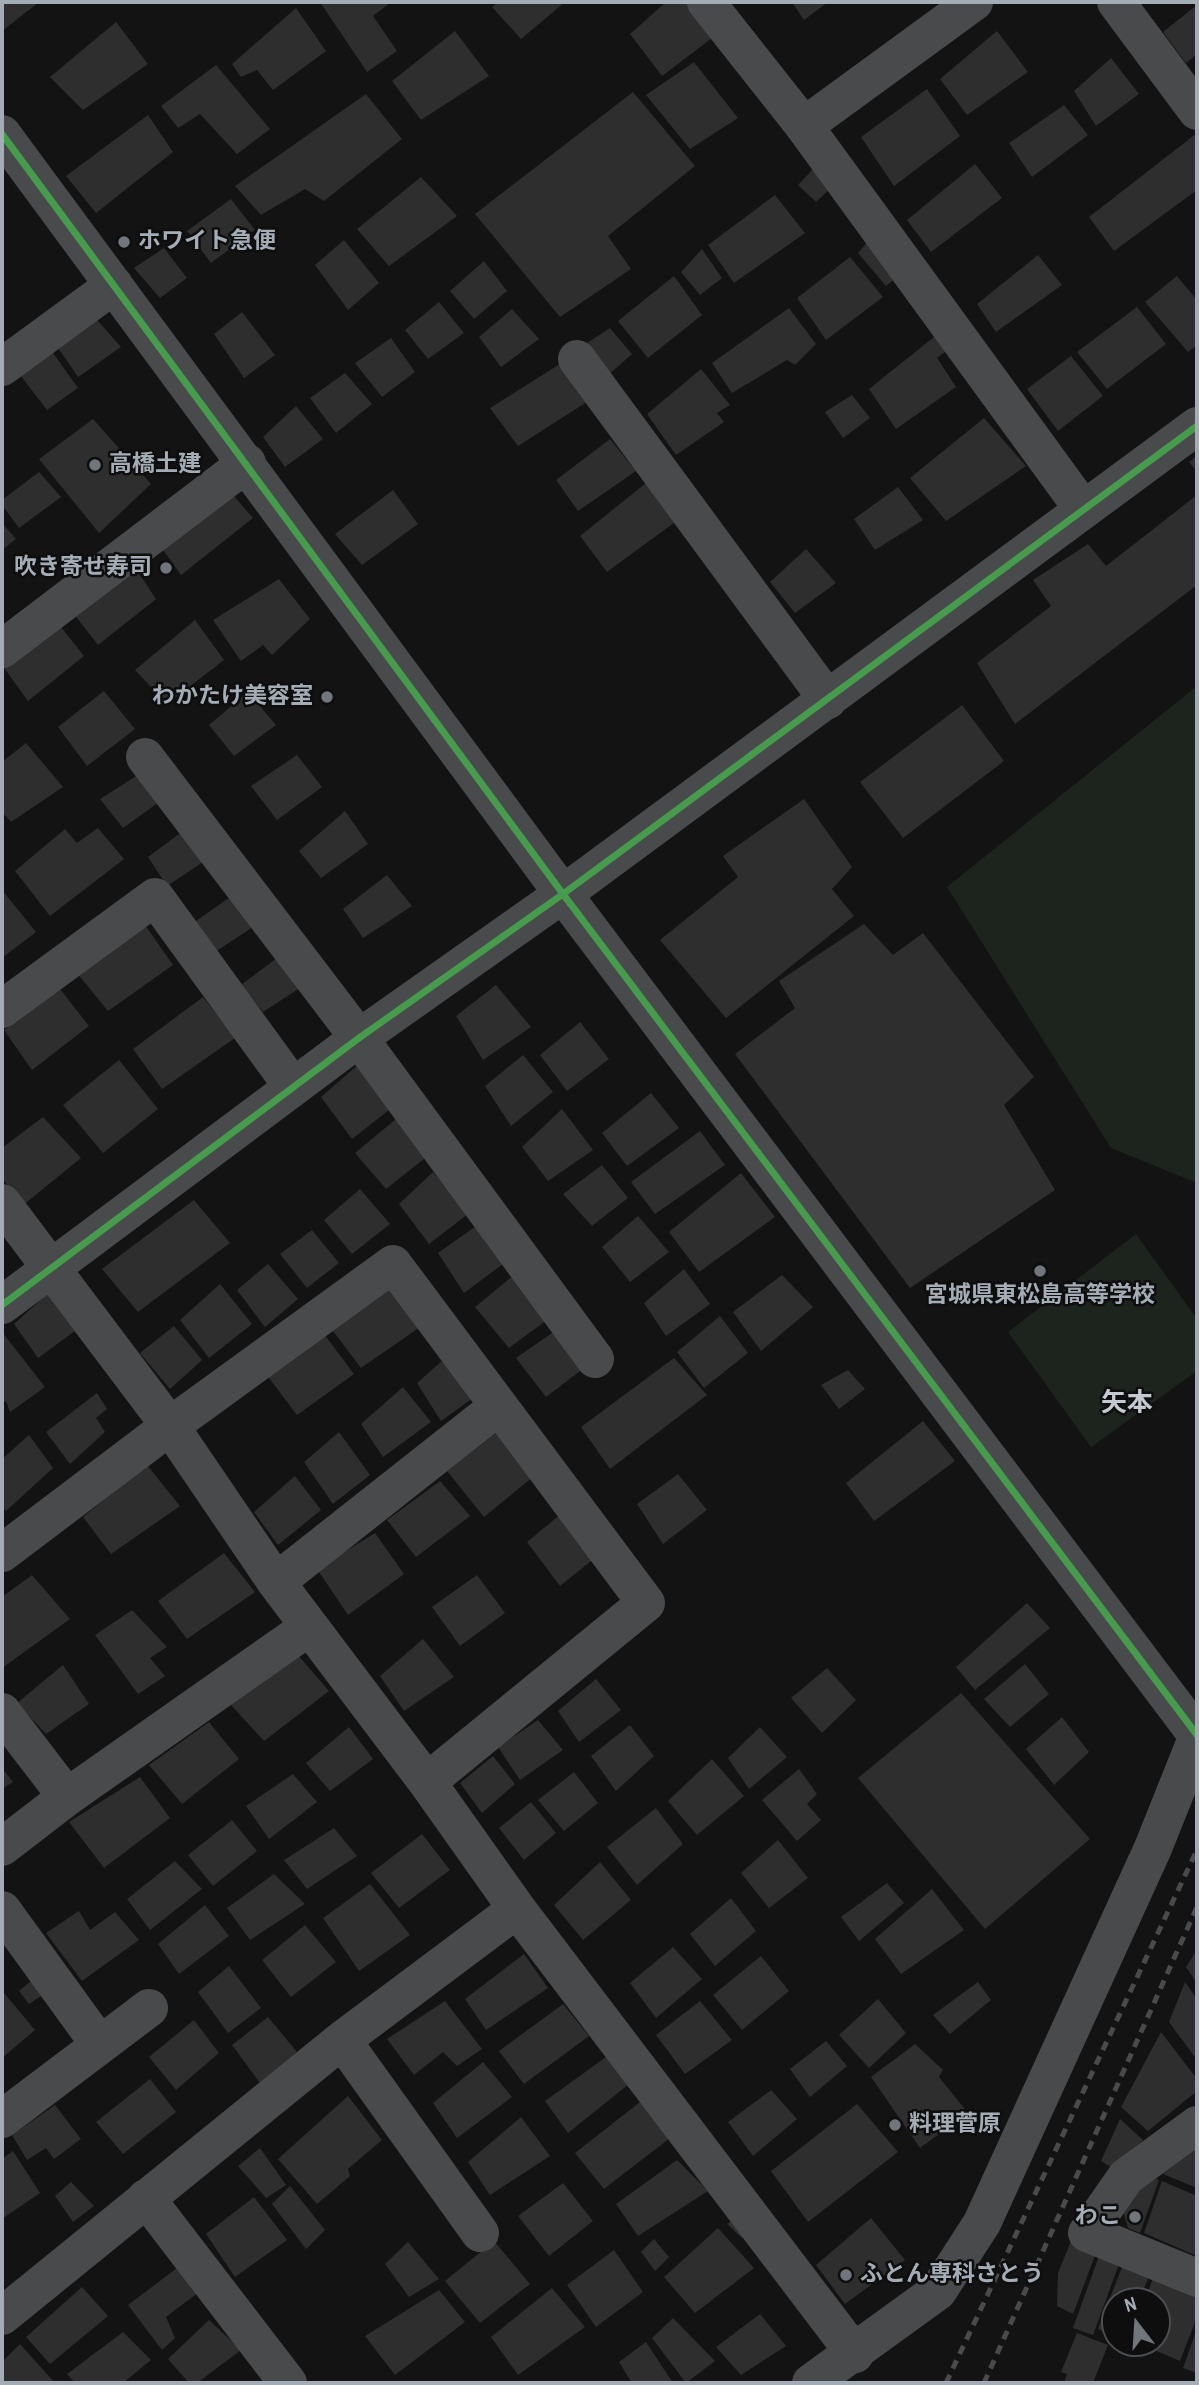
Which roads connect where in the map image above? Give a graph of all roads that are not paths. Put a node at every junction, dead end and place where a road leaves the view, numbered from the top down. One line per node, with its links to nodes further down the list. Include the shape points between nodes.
1 (706, 2): 5 (street)
2 (974, 2): 5 (street)
3 (1116, 2): 4 (street)
4 (1197, 111)
5 (804, 126): 12 (street)
6 (2, 134): 7 (street)
7 (114, 285): 9 (street); 11 (street)
8 (577, 359): 14 (street)
9 (2, 368)
10 (1197, 425): 12 (street)
11 (247, 463): 13 (street); 16 (street)
12 (1083, 509): 14 (street)
13 (2, 649)
14 (828, 700): 16 (street)
15 (145, 757): 18 (street)
16 (563, 894): 18 (street); 30 (street)
17 (2, 1009): 19 (street, via 155,897)
18 (359, 1038): 19 (street); 23 (street)
19 (293, 1087): 21 (street)
20 (2, 1203): 21 (street)
21 (52, 1268): 22 (street); 25 (street)
22 (2, 1305)
23 (595, 1359)
24 (499, 1406): 25 (street, via 393,1264); 27 (street); 31 (street, via 646,1603)
25 (170, 1426): 26 (street); 27 (street)
26 (2, 1553)
27 (276, 1582): 28 (street)
28 (309, 1627): 31 (street); 32 (street)
29 (2, 1712): 32 (street)
30 (1197, 1737): 45 (street, via 1153,1848 982,2223 938,2291)
31 (427, 1782): 34 (street)
32 (66, 1797): 33 (street)
33 (2, 1847)
34 (517, 1909): 37 (street); 45 (street)
35 (2, 1910): 38 (street)
36 (149, 2008): 38 (street)
37 (342, 2040): 41 (street); 42 (street)
38 (100, 2045): 39 (street)
39 (2, 2119)
40 (1197, 2125): 43 (street, via 1126,2176 1087,2233)
41 (146, 2198): 44 (street); 46 (street)
42 (480, 2233)
43 (1197, 2278)
44 (6, 2302)
45 (855, 2354): 47 (street)
46 (288, 2383)
47 (811, 2383)

